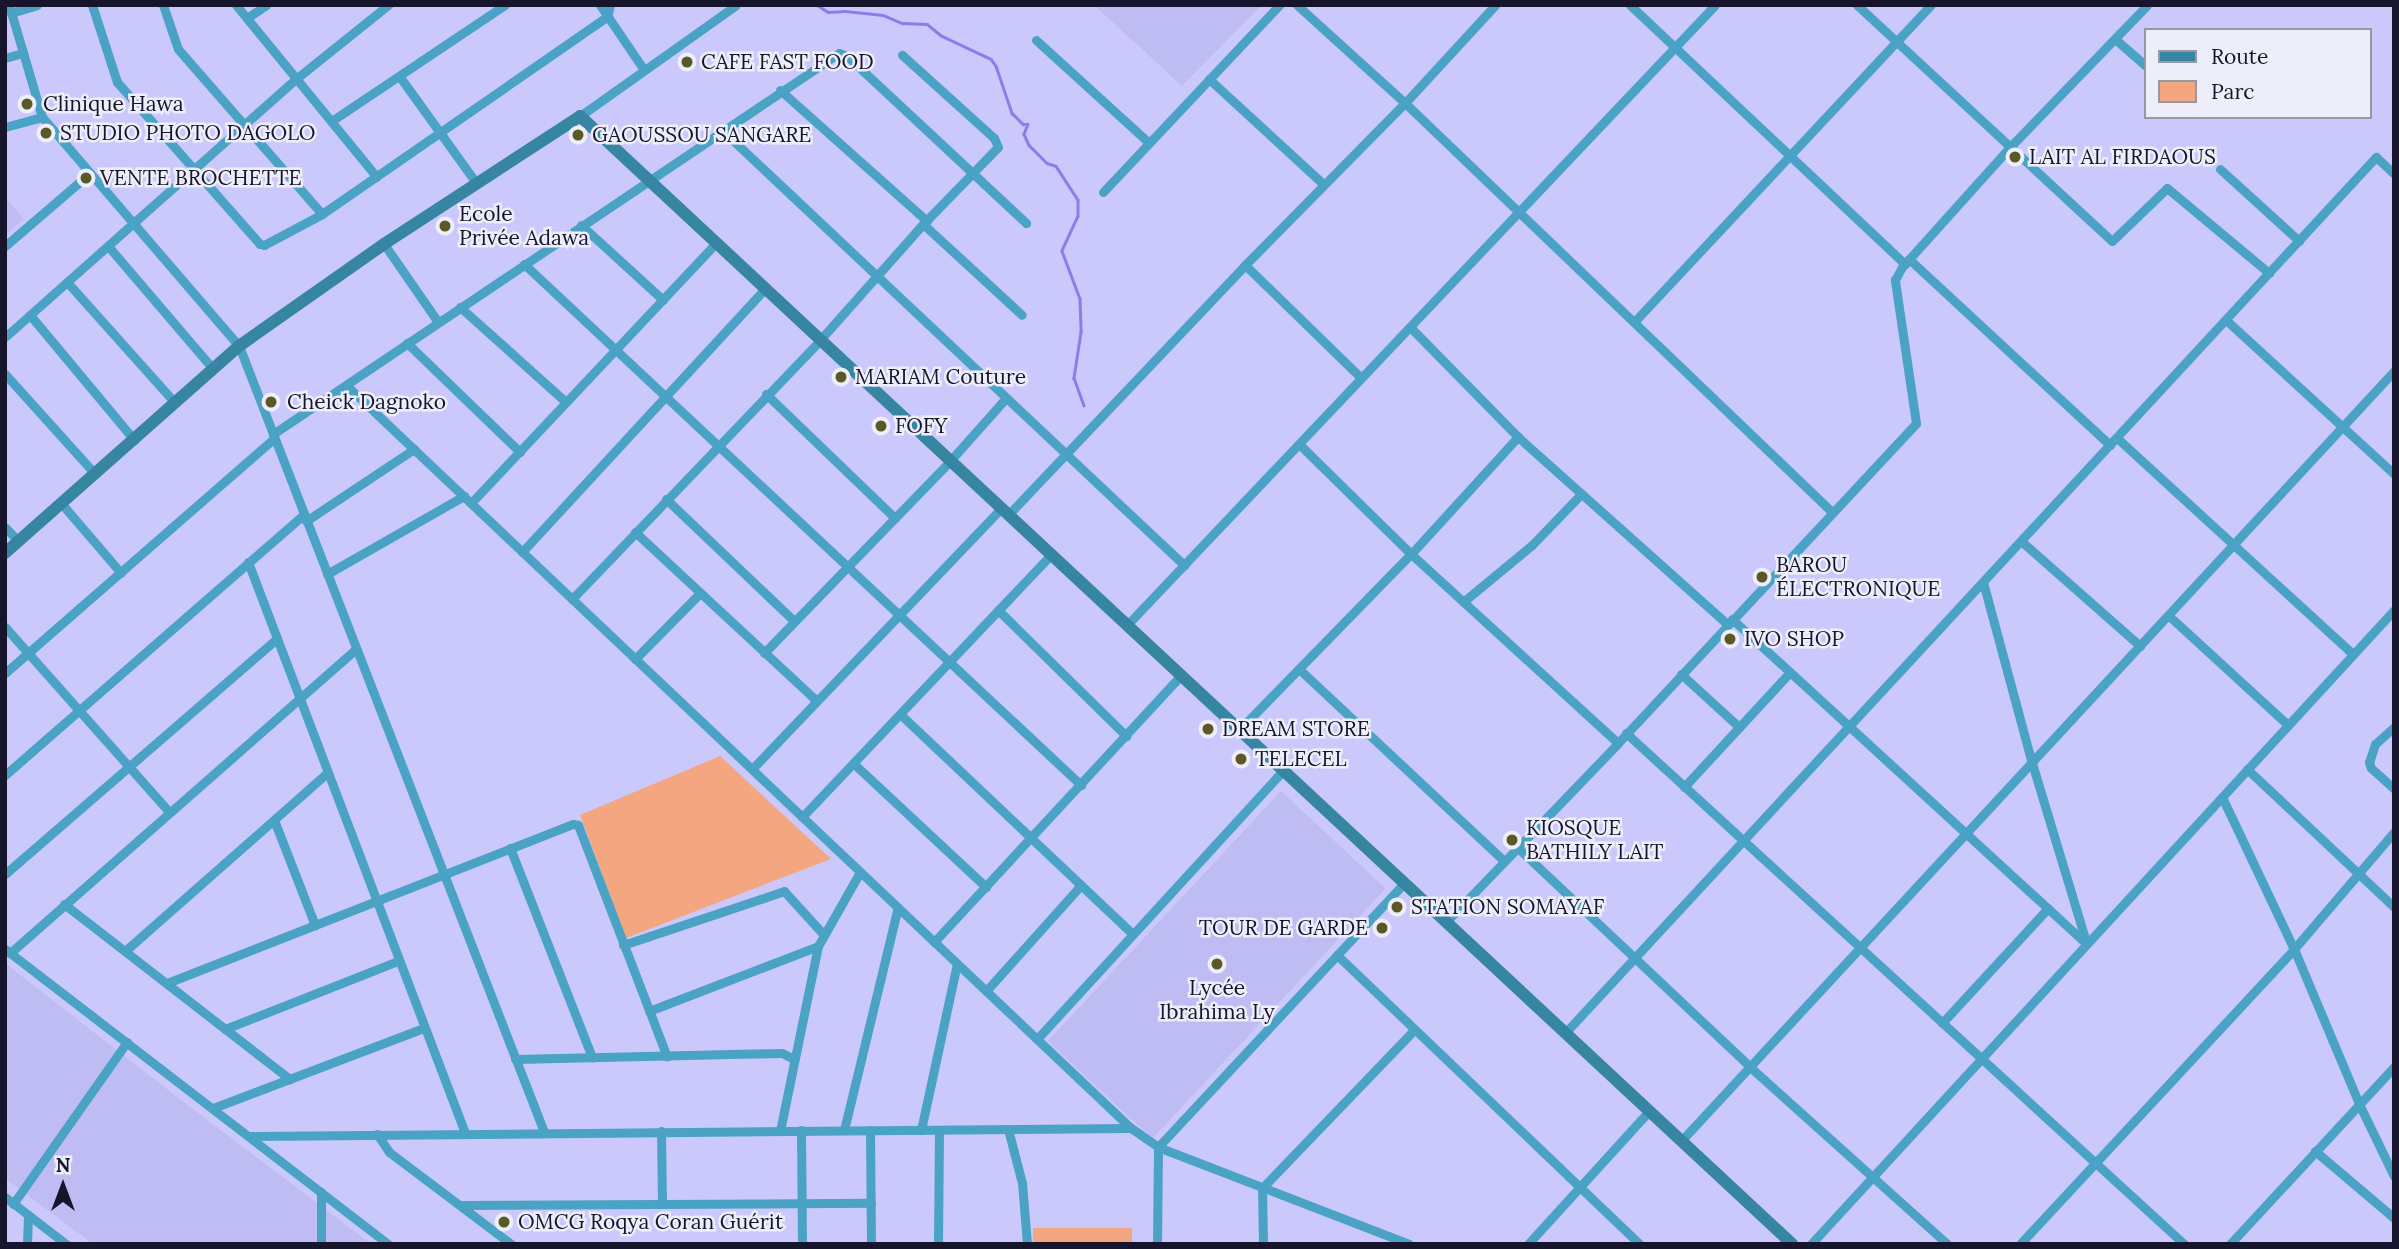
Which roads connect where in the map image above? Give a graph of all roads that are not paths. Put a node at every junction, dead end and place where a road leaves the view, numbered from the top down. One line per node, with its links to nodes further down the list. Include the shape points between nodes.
1 (37, 5): 19 (street)
2 (92, 5): 47 (street, via 117,82)
3 (163, 5): 39 (street, via 178,49)
4 (236, 5): 21 (street)
5 (266, 5): 21 (street)
6 (388, 5): 32 (street)
7 (505, 5): 31 (street)
8 (600, 5): 20 (street)
9 (610, 5): 20 (street)
10 (736, 5): 30 (street)
11 (1279, 5): 33 (street)
12 (1297, 5): 35 (street)
13 (1495, 5): 35 (street)
14 (1630, 5): 25 (street)
15 (1715, 5): 25 (street)
16 (1857, 5): 24 (street)
17 (1931, 5): 24 (street)
18 (2147, 5): 22 (street)
19 (10, 9): 26 (street)
20 (607, 17): 30 (street); 42 (street)
21 (247, 18): 32 (street)
22 (2115, 39): 29 (street); 44 (street)
23 (1036, 40): 43 (street)
24 (1896, 41): 44 (street); 45 (street)
25 (1675, 47): 45 (street); 56 (street)
26 (23, 53): 28 (street); 37 (street)
27 (902, 55): 49 (street, via 998,142)
28 (5, 58)
29 (2144, 64)
30 (645, 70): 36 (street)
31 (400, 77): 38 (street); 42 (street)
32 (297, 78): 38 (street); 39 (street)
33 (1209, 79): 43 (street); 54 (street)
34 (780, 90): 41 (street); 49 (street, via 830,56 847,56); 59 (street)
35 (1405, 103): 54 (street); 56 (street)
36 (580, 116): 52 (main road); 53 (main road)
37 (42, 117): 40 (street); 48 (street)
38 (333, 120): 51 (street)
39 (243, 126): 47 (street); 57 (street)
40 (5, 127)
41 (722, 130): 52 (street); 71 (street)
42 (439, 131): 51 (street); 53 (street)
43 (1149, 143): 55 (street)
44 (2010, 147): 67 (street); 70 (street, via 2112,241 2167,188)
45 (1789, 156): 67 (street); 79 (street)
46 (2220, 169): 62 (street)
47 (194, 170): 57 (street, via 260,244); 58 (street)
48 (90, 173): 58 (street); 65 (street)
49 (971, 173): 59 (street); 60 (street)
50 (2394, 174): 62 (street, via 2376,157)
51 (377, 177): 57 (street)
52 (648, 180): 61 (street); 63 (main road)
53 (477, 184): 64 (main road)
54 (1323, 184): 69 (street)
55 (1103, 192)
56 (1519, 212): 79 (street); 81 (street)
57 (322, 214)
58 (133, 223): 66 (street); 85 (street)
59 (925, 223): 71 (street); 77 (street)
60 (1026, 223)
61 (581, 225): 68 (street); 74 (street)
62 (2299, 241): 70 (street)
63 (716, 243): 73 (main road); 74 (street)
64 (384, 244): 80 (street); 85 (main road)
65 (5, 246)
66 (108, 246): 72 (street); 87 (street)
67 (1907, 262): 104 (street); 116 (street, via 1895,280 1916,423)
68 (524, 264): 75 (street); 86 (street)
69 (1245, 265): 90 (street); 107 (street)
70 (2269, 273): 78 (street)
71 (876, 276): 83 (street); 94 (street)
72 (67, 282): 76 (street); 96 (street)
73 (765, 289): 83 (main road); 93 (street)
74 (663, 300): 86 (street)
75 (460, 307): 80 (street); 95 (street)
76 (30, 315): 82 (street); 101 (street)
77 (1022, 316)
78 (2226, 320): 97 (street); 100 (street)
79 (1635, 321): 116 (street)
80 (438, 322): 84 (street)
81 (1410, 327): 90 (street); 99 (street)
82 (6, 334)
83 (820, 340): 92 (street); 108 (main road)
84 (407, 343): 91 (street); 106 (street)
85 (239, 346): 87 (main road); 98 (street)
86 (616, 350): 93 (street); 95 (street)
87 (213, 369): 96 (main road)
88 (2394, 371): 97 (street)
89 (5, 374): 109 (street)
90 (1362, 378): 102 (street)
91 (346, 385): 98 (street); 105 (street)
92 (766, 394): 103 (street); 118 (street)
93 (666, 396): 103 (street); 125 (street)
94 (1006, 398): 107 (street); 108 (street)
95 (566, 402): 106 (street)
96 (175, 403): 101 (main road)
97 (2342, 427): 110 (street); 123 (street)
98 (274, 436): 117 (street); 131 (street)
99 (1518, 437): 111 (street); 126 (street)
100 (2117, 438): 104 (street); 123 (street)
101 (134, 440): 109 (main road)
102 (1299, 444): 126 (street); 129 (street)
103 (717, 445): 112 (street); 130 (street)
104 (2110, 446): 122 (street)
105 (414, 449): 113 (street); 117 (street)
106 (520, 452): 113 (street)
107 (1067, 454): 115 (street); 129 (street)
108 (950, 461): 115 (main road); 118 (street)
109 (95, 474): 114 (main road)
110 (2394, 474)
111 (1581, 494): 136 (street, via 1532,545); 142 (street)
112 (666, 499): 120 (street); 141 (street)
113 (467, 500): 125 (street); 132 (street)
114 (61, 503): 121 (main road); 131 (street)
115 (1005, 512): 127 (main road); 139 (street)
116 (1832, 512): 142 (street)
117 (305, 517): 128 (street); 132 (street)
118 (895, 518): 130 (street)
119 (5, 527): 121 (street)
120 (635, 531): 134 (street); 135 (street)
121 (18, 541): 124 (main road)
122 (2021, 541): 133 (street); 146 (street)
123 (2234, 544): 140 (street); 150 (street)
124 (5, 552)
125 (522, 552): 135 (street)
126 (1411, 554): 136 (street); 153 (street)
127 (1051, 555): 137 (street); 143 (main road)
128 (248, 562): 145 (street); 160 (street)
129 (1184, 565): 143 (street)
130 (847, 566): 139 (street); 141 (street)
131 (121, 573): 148 (street)
132 (327, 574): 147 (street)
133 (1983, 582): 163 (street); 170 (street)
134 (700, 593): 149 (street); 151 (street)
135 (572, 599): 151 (street)
136 (1463, 602): 169 (street)
137 (998, 610): 152 (street); 168 (street)
138 (2394, 610): 150 (street)
139 (899, 615): 152 (street); 159 (street)
140 (2168, 615): 146 (street); 162 (street)
141 (794, 621): 149 (street)
142 (1730, 622): 154 (street); 156 (street)
143 (1127, 625): 157 (main road)
144 (5, 627): 148 (street)
145 (276, 638): 158 (street); 172 (street)
146 (2140, 646): 170 (street)
147 (356, 649): 158 (street); 195 (street)
148 (27, 653): 155 (street); 160 (street)
149 (764, 653): 159 (street)
150 (2353, 654): 162 (street)
151 (635, 659): 173 (street)
152 (949, 661): 161 (street); 178 (street)
153 (1299, 669): 166 (street); 191 (street)
154 (1790, 672): 163 (street); 164 (street)
155 (5, 673)
156 (1681, 674): 164 (street); 167 (street)
157 (1181, 676): 166 (main road); 168 (street)
158 (299, 697): 176 (street); 182 (street)
159 (817, 701): 173 (street)
160 (78, 711): 172 (street); 177 (street)
161 (900, 714): 171 (street); 187 (street)
162 (2288, 725): 174 (street)
163 (1849, 726): 186 (street); 188 (street)
164 (1739, 727): 179 (street)
165 (2394, 727): 180 (street, via 2375,744 2369,762)
166 (1239, 730): 175 (main road)
167 (1626, 733): 169 (street); 179 (street)
168 (1126, 736): 178 (street)
169 (1618, 743): 190 (street)
170 (2032, 762): 186 (street); 209 (street)
171 (853, 763): 183 (street); 198 (street)
172 (129, 764): 182 (street); 194 (street)
173 (752, 769): 183 (street)
174 (2247, 769): 181 (street); 192 (street)
175 (1283, 771): 196 (main road); 206 (street)
176 (327, 773): 184 (street); 199 (street)
177 (5, 775)
178 (1081, 785): 187 (street)
179 (1684, 787): 188 (street)
180 (2394, 789)
181 (2222, 797): 209 (street); 213 (street)
182 (169, 812): 200 (street)
183 (802, 817): 193 (street)
184 (274, 820): 205 (street); 215 (street)
185 (2394, 832): 192 (street)
186 (1966, 834): 203 (street); 212 (street)
187 (1033, 839): 197 (street); 198 (street)
188 (1744, 841): 212 (street); 217 (street)
189 (510, 848): 195 (street); 210 (street, via 578,825); 230 (street)
190 (1518, 848): 191 (street); 217 (street)
191 (1504, 862): 204 (street)
192 (2358, 871): 202 (street); 213 (street)
193 (860, 872): 201 (street); 207 (street)
194 (5, 874)
195 (443, 874): 199 (street); 233 (street)
196 (1404, 883): 204 (main road); 216 (street)
197 (1081, 885): 206 (street); 221 (street)
198 (986, 887): 208 (street)
199 (375, 901): 205 (street); 218 (street)
200 (64, 904): 214 (street); 215 (street)
201 (898, 907): 208 (street); 244 (street)
202 (2394, 907)
203 (2048, 908): 209 (street); 223 (street)
204 (1446, 922): 227 (main road)
205 (315, 925): 220 (street)
206 (1133, 934): 228 (street)
207 (824, 935): 210 (street, via 784,891); 211 (street)
208 (934, 942): 219 (street)
209 (2087, 944): 232 (street)
210 (623, 945): 222 (street)
211 (818, 946): 222 (street); 234 (street)
212 (1860, 948): 223 (street); 235 (street)
213 (2294, 949): 238 (street); 257 (street)
214 (8, 951): 229 (street)
215 (125, 951): 220 (street)
216 (1337, 955): 226 (street); 255 (street)
217 (1633, 960): 227 (street); 235 (street)
218 (398, 961): 224 (street); 225 (street)
219 (957, 964): 221 (street); 246 (street)
220 (167, 984): 225 (street)
221 (986, 990): 228 (street)
222 (649, 1011): 231 (street)
223 (1942, 1023): 232 (street)
224 (424, 1028): 237 (street); 251 (street)
225 (225, 1029): 237 (street)
226 (1414, 1030): 260 (street); 261 (street)
227 (1565, 1033): 240 (main road)
228 (1037, 1039): 241 (street)
229 (127, 1042): 239 (street); 263 (street)
230 (592, 1057): 231 (street); 233 (street)
231 (667, 1057): 234 (street, via 782,1053)
232 (1981, 1058): 257 (street); 259 (street)
233 (515, 1059): 250 (street)
234 (793, 1059): 249 (street)
235 (1750, 1067): 254 (street); 259 (street)
236 (2394, 1067): 238 (street)
237 (290, 1079): 239 (street)
238 (2359, 1104): 256 (street); 258 (street)
239 (213, 1108): 253 (street)
240 (1649, 1111): 254 (main road); 261 (street)
241 (1131, 1128): 242 (street); 255 (street)
242 (1008, 1129): 247 (street); 278 (street, via 1022,1182)
243 (801, 1130): 244 (street); 249 (street); 264 (street)
244 (845, 1130): 245 (street)
245 (870, 1130): 246 (street); 265 (street)
246 (922, 1130): 247 (street)
247 (939, 1130): 277 (street)
248 (662, 1131): 249 (street); 250 (street); 266 (street)
249 (780, 1131)
250 (544, 1132): 251 (street)
251 (465, 1133): 252 (street)
252 (377, 1134): 253 (street); 267 (street, via 389,1152)
253 (250, 1136): 262 (street)
254 (1681, 1141): 284 (main road)
255 (1158, 1147): 260 (street); 279 (street)
256 (2315, 1152): 269 (street); 289 (street)
257 (2095, 1162): 287 (street); 288 (street)
258 (2394, 1176)
259 (1871, 1177): 285 (street); 286 (street)
260 (1262, 1188): 280 (street); 281 (street)
261 (1578, 1188): 282 (street); 283 (street)
262 (321, 1192): 272 (street); 273 (street)
263 (9, 1201): 268 (street)
264 (802, 1203): 265 (street); 266 (street); 275 (street)
265 (871, 1203): 276 (street)
266 (662, 1204): 267 (street)
267 (461, 1205): 274 (street)
268 (28, 1215): 270 (street); 271 (street)
269 (2394, 1218)
270 (27, 1244)
271 (66, 1244)
272 (321, 1244)
273 (388, 1244)
274 (510, 1244)
275 (802, 1244)
276 (871, 1244)
277 (938, 1244)
278 (1027, 1244)
279 (1157, 1244)
280 (1263, 1244)
281 (1409, 1244)
282 (1528, 1244)
283 (1639, 1244)
284 (1792, 1244)
285 (1811, 1244)
286 (1947, 1244)
287 (2020, 1244)
288 (2184, 1244)
289 (2230, 1244)

